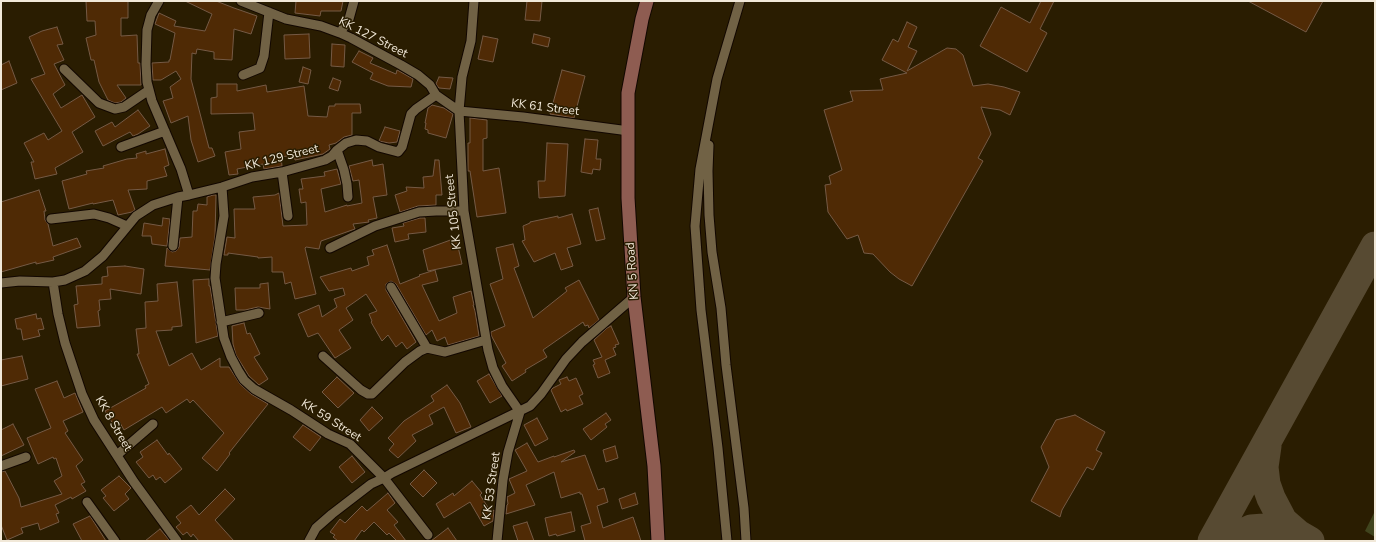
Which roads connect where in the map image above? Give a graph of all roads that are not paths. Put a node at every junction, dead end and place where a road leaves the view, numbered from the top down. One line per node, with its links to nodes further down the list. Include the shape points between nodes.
1 (159, 1): 11 (street, via 151,15 147,30 146,64)
2 (241, 1): 7 (street, KK 127 Street)
3 (354, 1): 8 (street)
4 (474, 1): 13 (street, KK 105 Street, via 471,41 462,78)
5 (647, 1): 16 (main road, KN 5 Road, via 628,93)
6 (740, 1): 14 (street, via 717,79)
7 (269, 12): 8 (street, KK 127 Street, via 286,19); 10 (street, via 264,56 260,68)
8 (340, 32): 12 (street, KK 127 Street, via 402,64 430,85)
9 (64, 69): 11 (street, via 99,103 115,110)
10 (243, 75)
11 (150, 90): 15 (street)
12 (436, 95): 13 (street, KK 127 Street); 18 (street, KK 129 Street, via 411,114 402,147 398,152 367,141 356,140 346,143)
13 (459, 111): 16 (street, KK 61 Street); 24 (street, KK 105 Street)
14 (710, 120): 52 (street, via 700,169 694,226 700,310); 53 (street, via 708,171 712,252)
15 (165, 131): 17 (street); 21 (street)
16 (628, 131): 33 (main road, KN 5 Road, via 628,198)
17 (120, 147)
18 (337, 150): 19 (street, KK 129 Street, via 325,160); 23 (street, via 344,170)
19 (282, 172): 20 (street, KK 129 Street, via 252,177); 25 (street)
20 (222, 187): 21 (street, KK 129 Street); 35 (street, KK 59 Street, via 224,216 215,278)
21 (189, 195): 22 (street, KK 129 Street)
22 (178, 196): 27 (street, KK 129 Street, via 154,205 136,216); 28 (street)
23 (348, 196)
24 (464, 211): 29 (street, via 419,212 375,226); 36 (street, KK 105 Street)
25 (288, 216)
26 (52, 218): 27 (street, via 94,214)
27 (127, 226): 30 (street, KK 129 Street, via 103,256 85,271 65,280)
28 (173, 246)
29 (330, 248)
30 (53, 282): 31 (street, KK 129 Street); 41 (street, KK 8 Street, via 65,342 80,388 94,420)
31 (1, 283)
32 (390, 287): 37 (street)
33 (634, 296): 39 (street, via 582,342 566,359 541,394); 51 (main road, KN 5 Road, via 654,466)
34 (260, 313): 35 (street)
35 (221, 322): 44 (street, KK 59 Street, via 231,357 249,385 328,434 350,444)
36 (486, 340): 37 (street, via 445,352); 39 (street, KK 105 Street, via 493,368)
37 (427, 348): 38 (street, via 405,362 372,394 361,390)
38 (323, 356)
39 (520, 412): 44 (street); 50 (street, KK 53 Street, via 503,480)
40 (152, 424): 41 (street)
41 (117, 455): 48 (street, KK 8 Street)
42 (26, 457): 43 (street)
43 (1, 466)
44 (384, 478): 46 (street, KK 59 Street); 49 (street, via 370,484 332,514 316,528)
45 (87, 502): 47 (street)
46 (428, 535)
47 (115, 541)
48 (177, 541)
49 (309, 541)
50 (497, 541)
51 (658, 541)
52 (728, 541)
53 (746, 541)

